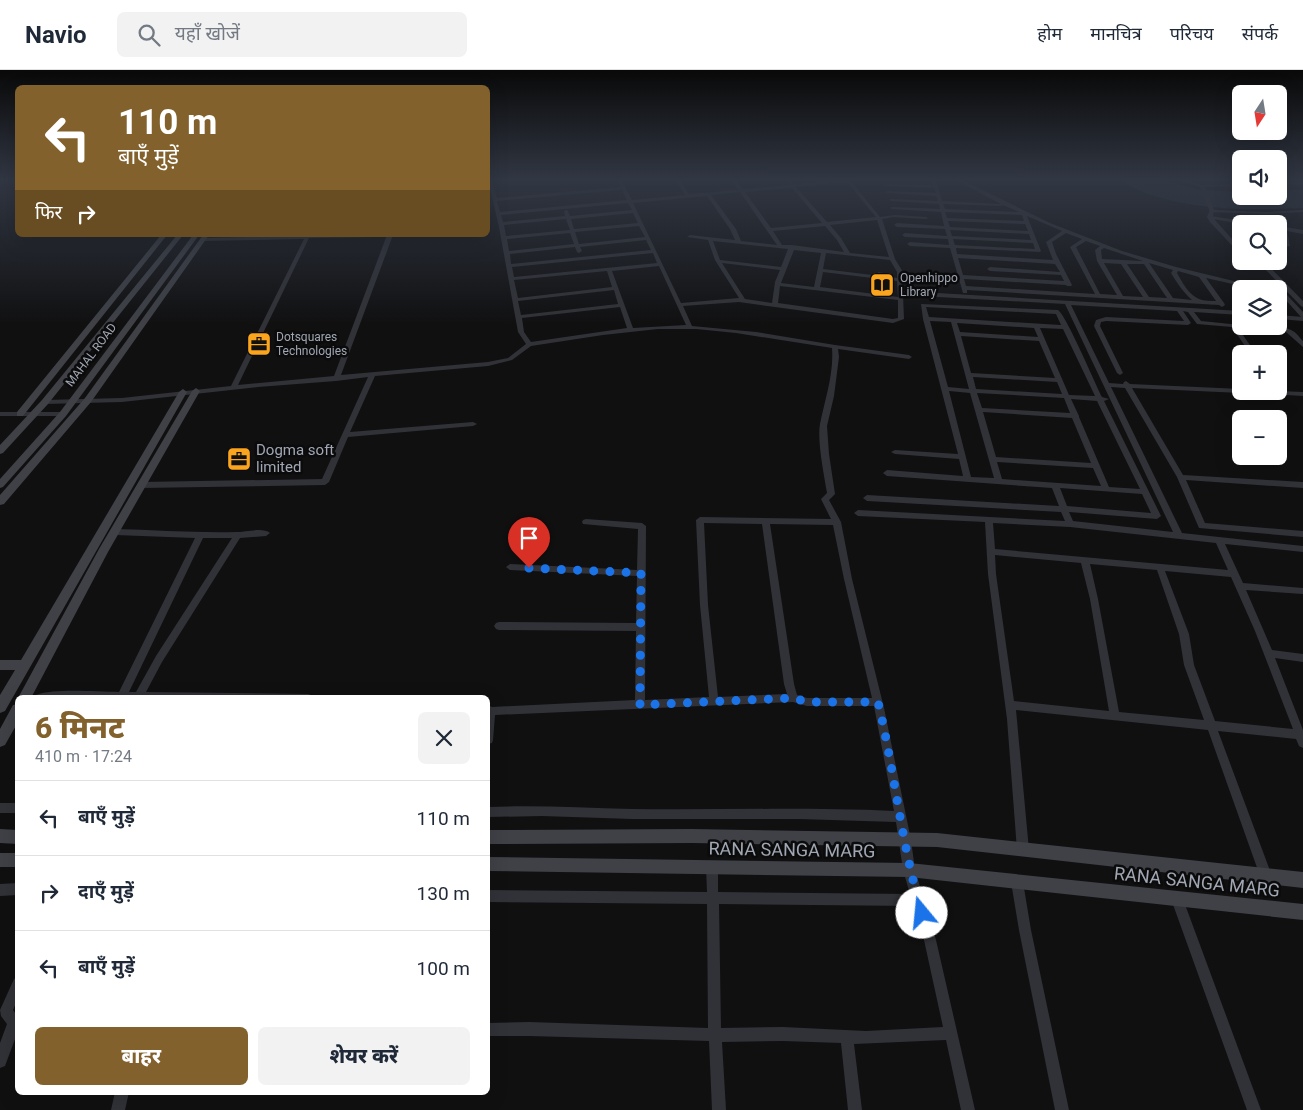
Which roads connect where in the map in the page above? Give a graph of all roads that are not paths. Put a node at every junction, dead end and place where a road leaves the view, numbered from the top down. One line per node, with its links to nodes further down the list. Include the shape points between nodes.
1 (502, 228): 28 (street)
2 (572, 228): 16 (street)
3 (606, 228): 16 (street)
4 (642, 228): 29 (street)
5 (731, 228): 32 (street)
6 (788, 228): 14 (street)
7 (830, 228): 44 (street)
8 (882, 228): 47 (street)
9 (943, 228): 10 (street)
10 (948, 228): 19 (street); 27 (street)
11 (1028, 228): 19 (street)
12 (1057, 228): 17 (street)
13 (1222, 228): 33 (street)
14 (768, 230): 36 (street)
15 (1287, 230): 18 (street)
16 (573, 231): 28 (street); 37 (street)
17 (1065, 231): 31 (street); 50 (street, via 1049,242)
18 (1303, 232)
19 (1030, 233): 34 (street)
20 (905, 235): 27 (street)
21 (162, 237): 141 (main road)
22 (178, 237): 138 (main road, MAHAL ROAD)
23 (201, 237): 24 (street); 135 (main road); 137 (main road, MAHAL ROAD)
24 (307, 237): 125 (street)
25 (389, 237): 121 (street)
26 (690, 237): 30 (street)
27 (951, 237): 34 (street); 40 (street)
28 (504, 238): 43 (street)
29 (648, 238): 37 (street); 41 (street)
30 (710, 239): 32 (street); 49 (street)
31 (1086, 239): 38 (street); 75 (street, via 1073,247 1074,252)
32 (738, 241): 36 (street)
33 (1232, 241)
34 (1034, 242): 40 (street, via 1038,251)
35 (910, 244): 40 (street)
36 (780, 245): 39 (street)
37 (578, 246): 43 (street); 46 (street)
38 (1104, 246): 48 (street, via 1098,250); 52 (street)
39 (792, 247): 42 (street); 56 (street)
40 (954, 247): 45 (street)
41 (654, 250): 46 (street); 53 (street)
42 (824, 251): 44 (street); 59 (street)
43 (506, 253): 54 (street)
44 (847, 253): 47 (street)
45 (956, 256): 50 (street); 65 (street)
46 (582, 258): 54 (street); 62 (street)
47 (892, 259): 67 (street, via 900,272)
48 (1100, 260): 51 (street); 79 (street)
49 (719, 261): 56 (street); 83 (street)
50 (1057, 262): 63 (street)
51 (1123, 262): 52 (street); 81 (street)
52 (1146, 262): 58 (street); 84 (street)
53 (661, 264): 55 (street); 92 (street)
54 (508, 266): 66 (street)
55 (609, 269): 62 (street); 72 (street)
56 (782, 269): 71 (street)
57 (990, 269): 63 (street)
58 (1176, 269): 64 (street); 87 (street, via 1174,273 1192,298)
59 (820, 270): 67 (street); 73 (street)
60 (1259, 270): 68 (street)
61 (1269, 270): 93 (street)
62 (586, 271): 66 (street)
63 (1064, 274): 70 (street)
64 (1201, 275): 69 (street); 90 (street)
65 (962, 277): 70 (street); 74 (street)
66 (511, 280): 82 (street)
67 (899, 280): 76 (street)
68 (1269, 280)
69 (1232, 282)
70 (1068, 283): 77 (street)
71 (778, 284): 73 (street); 88 (street)
72 (615, 288): 82 (street); 91 (street)
73 (817, 288): 76 (street)
74 (965, 288): 77 (street); 78 (street)
75 (1098, 295): 77 (street); 79 (street)
76 (901, 296): 78 (street); 88 (street, via 901,319 893,321)
77 (1074, 296): 89 (street)
78 (966, 297): 80 (street)
79 (1122, 297): 81 (street)
80 (984, 298): 86 (street); 94 (street)
81 (1147, 299): 84 (street)
82 (515, 300): 99 (street)
83 (743, 300): 88 (street); 92 (street)
84 (1171, 300): 87 (street)
85 (1287, 300): 101 (street)
86 (1067, 302): 89 (street); 123 (street)
87 (1199, 302): 90 (street)
88 (775, 303)
89 (1078, 303): 95 (street)
90 (1221, 303): 97 (street)
91 (622, 305): 99 (street); 111 (street)
92 (679, 305): 109 (street)
93 (1303, 305)
94 (987, 307): 102 (street, via 923,305); 108 (street, via 1058,312)
95 (1179, 310): 96 (street); 104 (street)
96 (1190, 310): 97 (street); 105 (street)
97 (1228, 313): 98 (street)
98 (1232, 313)
99 (518, 317): 114 (street, via 521,332)
100 (1287, 317): 101 (street)
101 (1303, 317)
102 (926, 319): 103 (street); 126 (street)
103 (953, 320): 106 (street); 112 (street)
104 (1188, 323): 105 (street); 118 (street, via 1106,319 1098,322 1097,326)
105 (1199, 323): 107 (street)
106 (1036, 326): 108 (street); 113 (street)
107 (1232, 326)
108 (1066, 327): 134 (street)
109 (690, 328): 111 (street); 116 (street)
110 (1287, 330): 115 (street)
111 (631, 331): 114 (street)
112 (957, 334): 113 (street); 119 (street)
113 (1042, 339): 122 (street)
114 (529, 344): 120 (street, via 510,359 488,364)
115 (1303, 345)
116 (835, 347): 117 (street); 169 (street, via 831,396 823,426 831,494 825,499)
117 (909, 357)
118 (1120, 373)
119 (968, 375): 122 (street); 128 (street)
120 (372, 376): 121 (street); 146 (street)
121 (336, 379): 125 (street)
122 (1060, 380): 133 (street)
123 (1106, 382): 124 (street, via 1124,380); 136 (street)
124 (1128, 386): 129 (street); 153 (street)
125 (234, 387): 127 (street)
126 (944, 389): 128 (street); 149 (street)
127 (196, 391): 130 (street); 158 (main road)
128 (973, 391): 133 (street); 139 (street)
129 (1232, 391)
130 (183, 392): 135 (street, via 122,400); 191 (main road)
131 (1287, 393): 132 (street)
132 (1303, 394)
133 (1068, 397): 134 (street); 144 (street)
134 (1101, 399): 136 (street); 161 (street)
135 (88, 400): 137 (street); 163 (main road)
136 (1114, 400): 176 (street)
137 (72, 401): 138 (street); 143 (main road, MAHAL ROAD)
138 (45, 402): 142 (main road, MAHAL ROAD)
139 (979, 410): 144 (street); 150 (street)
140 (0, 414): 141 (street)
141 (20, 414): 142 (street)
142 (34, 414): 143 (street); 147 (main road, MAHAL ROAD)
143 (63, 414): 157 (main road, MAHAL ROAD)
144 (1076, 416): 151 (street)
145 (473, 424): 146 (street)
146 (346, 435): 158 (street, via 325,482 320,484)
147 (0, 451)
148 (895, 452): 149 (street)
149 (962, 457): 154 (street)
150 (993, 459): 151 (street); 155 (street)
151 (1096, 466): 160 (street)
152 (887, 473): 154 (street)
153 (1181, 477): 156 (street); 173 (street, via 1202,526)
154 (968, 479): 155 (street)
155 (999, 481): 159 (street)
156 (1303, 484)
157 (0, 485)
158 (141, 485): 171 (main road)
159 (1055, 486): 160 (street); 164 (street)
160 (1106, 489): 161 (street)
161 (1145, 492): 164 (street, via 1157,516)
162 (866, 498): 164 (street)
163 (0, 502)
164 (1064, 509): 170 (street)
165 (858, 513): 167 (street)
166 (766, 521): 169 (street); 196 (street); 197 (street, via 700,520 704,605)
167 (990, 521): 170 (street); 179 (street)
168 (586, 522): 183 (street, via 642,526)
169 (837, 522): 198 (street)
170 (1070, 524): 176 (street)
171 (115, 532): 174 (street); 193 (main road)
172 (266, 533): 175 (street)
173 (1303, 534)
174 (200, 535): 175 (street); 194 (street)
175 (238, 535): 195 (street)
176 (1179, 536): 177 (street)
177 (1219, 540): 178 (street); 184 (street)
178 (1303, 549)
179 (991, 552): 180 (street); 200 (street)
180 (1085, 561): 182 (street); 204 (street)
181 (510, 567): 183 (street)
182 (1160, 568): 184 (street); 205 (street, via 1184,634 1189,665)
183 (641, 573): 188 (street)
184 (1234, 574): 185 (street)
185 (1240, 586): 186 (street); 189 (street)
186 (1303, 591)
187 (499, 626): 188 (street)
188 (640, 627): 199 (street)
189 (1268, 653): 190 (street); 206 (street)
190 (1303, 658)
191 (25, 664): 192 (main road); 201 (main road)
192 (0, 665)
193 (26, 695)
194 (122, 695)
195 (140, 695)
196 (793, 698): 197 (street); 198 (street, via 807,702)
197 (714, 701): 199 (street)
198 (878, 702): 211 (street)
199 (640, 705): 202 (street)
200 (1010, 705): 204 (street); 216 (street)
201 (0, 707)
202 (490, 710)
203 (15, 714): 207 (main road)
204 (1115, 715): 205 (street)
205 (1212, 725): 206 (street); 222 (street)
206 (1302, 737)
207 (0, 741)
208 (0, 808): 209 (street)
209 (15, 808)
210 (490, 812): 211 (street, via 822,813)
211 (899, 817): 215 (street)
212 (0, 836): 213 (main road)
213 (15, 837)
214 (490, 837): 215 (main road, RANA SANGA MARG)
215 (905, 840): 216 (main road, RANA SANGA MARG, via 937,840); 221 (street)
216 (1023, 850): 222 (main road, RANA SANGA MARG)
217 (0, 860): 218 (main road)
218 (15, 860)
219 (490, 864): 220 (main road, RANA SANGA MARG)
220 (712, 868): 221 (main road, RANA SANGA MARG); 228 (street)
221 (909, 870): 224 (main road, RANA SANGA MARG); 229 (street)
222 (1266, 876): 223 (main road, RANA SANGA MARG)
223 (1303, 880)
224 (1017, 882): 230 (main road, RANA SANGA MARG); 245 (street)
225 (15, 889): 226 (street)
226 (0, 890)
227 (490, 896): 228 (street)
228 (713, 897): 229 (street); 237 (street)
229 (918, 900): 236 (street)
230 (1177, 900): 231 (main road, RANA SANGA MARG); 246 (street)
231 (1303, 912)
232 (15, 990): 233 (street, via 6,1011)
233 (15, 1022)
234 (15, 1025): 239 (street)
235 (490, 1030): 237 (street)
236 (950, 1033): 238 (street); 244 (street)
237 (715, 1035): 238 (street); 242 (street)
238 (847, 1037): 243 (street)
239 (0, 1061)
240 (121, 1095): 241 (street)
241 (118, 1110)
242 (719, 1110)
243 (855, 1110)
244 (968, 1110)
245 (1062, 1110)
246 (1254, 1110)

